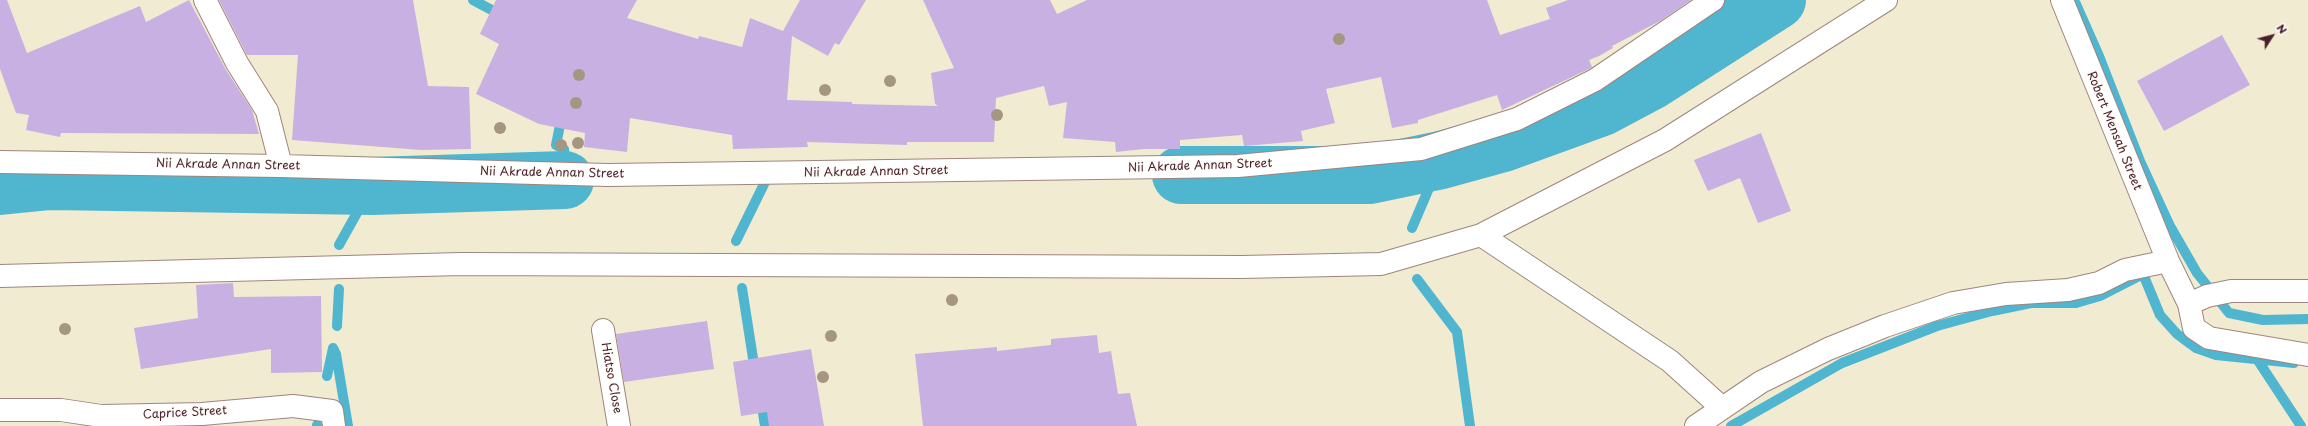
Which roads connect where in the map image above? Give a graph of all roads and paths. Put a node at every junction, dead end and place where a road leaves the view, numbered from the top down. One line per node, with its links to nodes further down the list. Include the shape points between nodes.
1 (205, 0): 6 (street, via 267,111)
2 (1713, 0): 6 (street, Nii Akrade Annan Street, via 1588,83 1517,119 1421,149 1238,166 1069,170 608,175)
3 (1886, 0): 7 (street, via 1665,140)
4 (2062, 0): 8 (street, Robert Mensah Street)
5 (0, 162): 6 (street, Nii Akrade Annan Street)
6 (281, 166)
7 (1481, 235): 9 (street, via 1381,264 1226,267 461,264); 14 (street, via 1670,362)
8 (2168, 261): 11 (street, Robert Mensah Street); 14 (street, via 2125,270 2099,283 2068,290 2006,294 1953,303 1828,349 1761,382)
9 (0, 276)
10 (2308, 291): 11 (street, via 2231,291 2207,296)
11 (2189, 304): 13 (street, Robert Mensah Street, via 2194,328 2209,338)
12 (602, 330): 17 (street, Hiatso Close)
13 (2308, 355)
14 (1721, 407): 18 (street)
15 (0, 410): 16 (street, Caprice Street, via 61,410 101,416 202,414 293,406 332,412)
16 (334, 426)
17 (619, 426)
18 (1696, 426)

